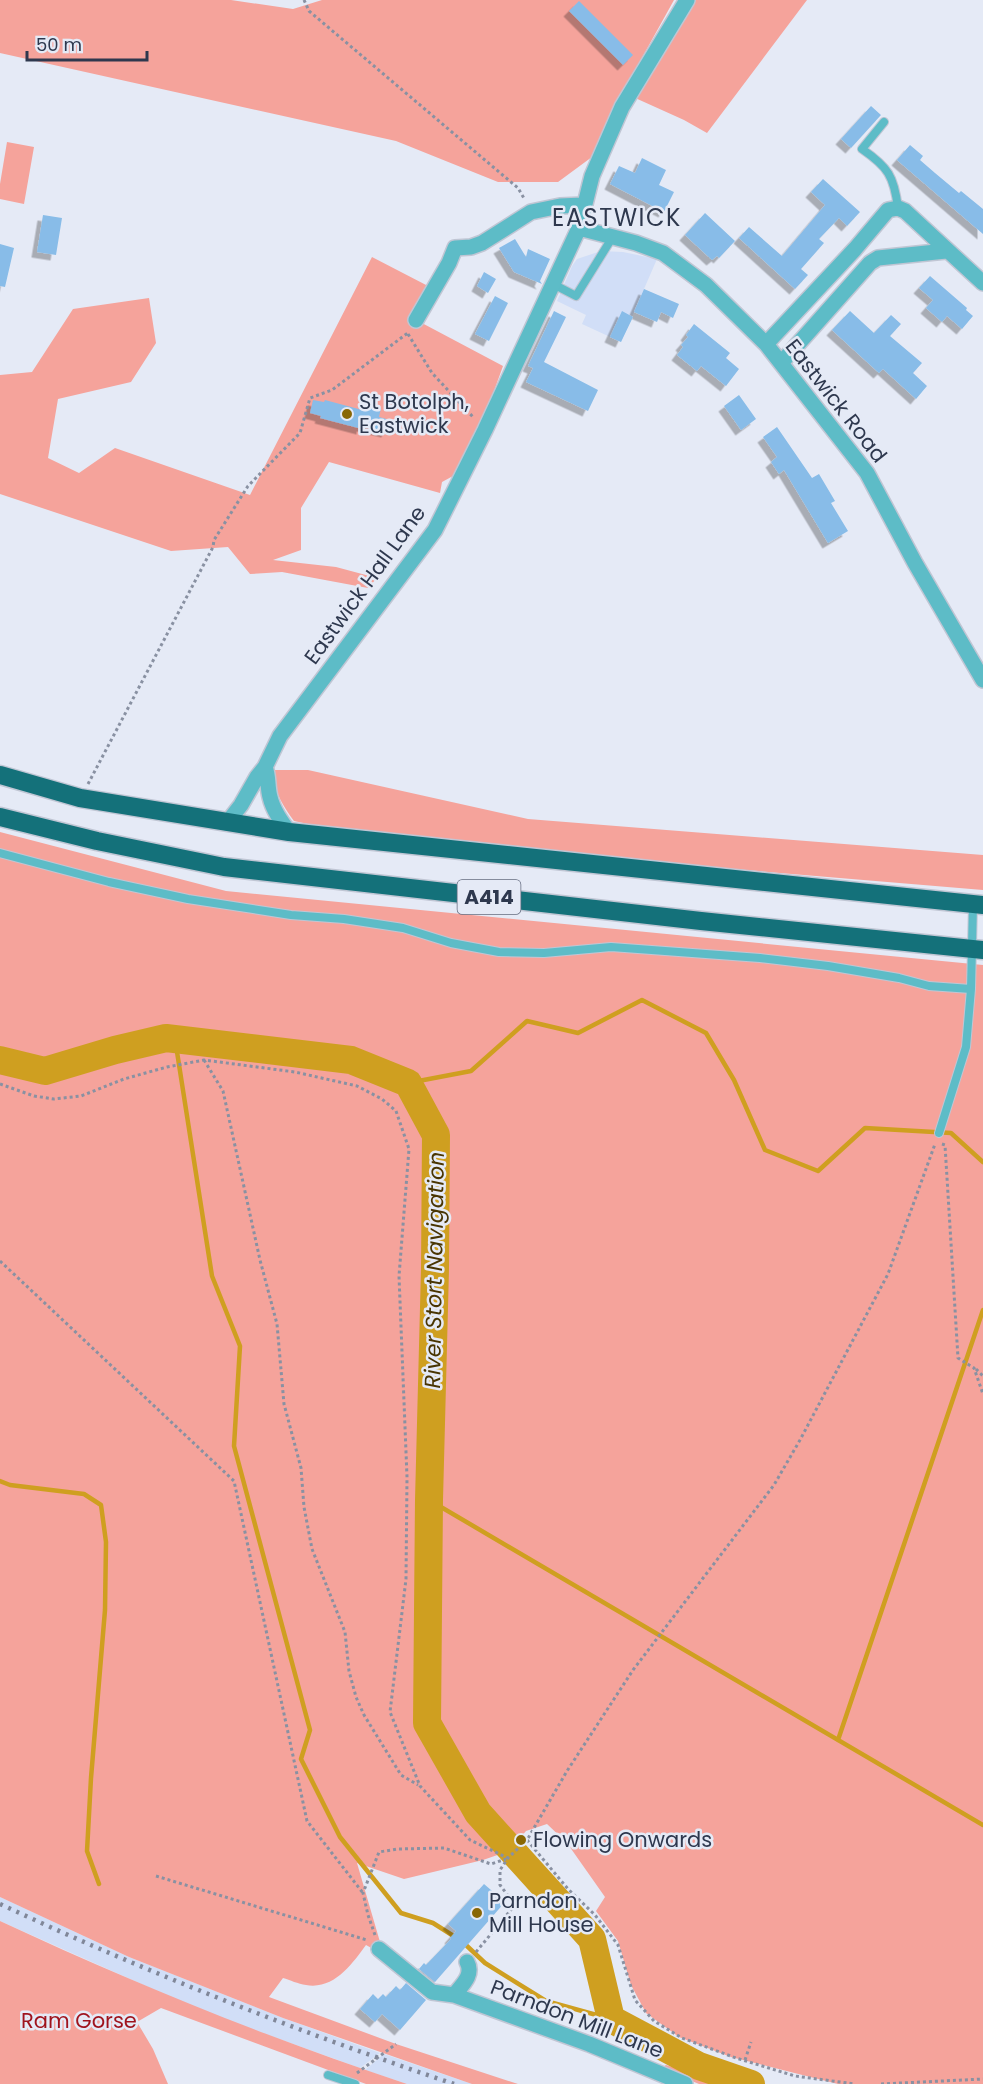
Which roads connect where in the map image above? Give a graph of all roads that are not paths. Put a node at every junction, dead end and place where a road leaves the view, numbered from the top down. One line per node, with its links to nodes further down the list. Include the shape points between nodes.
1 (687, 0): 3 (street, Eastwick Hall Lane, via 622,107)
2 (884, 122): 4 (lane, via 862,148 889,172)
3 (583, 206): 5 (street, Eastwick Hall Lane); 12 (street, via 531,212 482,243 455,248)
4 (898, 208): 7 (street, via 888,210); 8 (street)
5 (579, 228): 6 (street, Eastwick Road); 10 (street, Eastwick Hall Lane)
6 (612, 238): 10 (lane, via 576,296); 13 (street, Eastwick Road, via 652,249 674,261 706,285)
7 (855, 249): 9 (street); 13 (street)
8 (946, 250): 9 (street, via 878,258); 11 (street)
9 (870, 263): 14 (street)
10 (553, 284): 16 (street, Eastwick Hall Lane, via 435,530 280,736)
11 (983, 284)
12 (412, 327)
13 (766, 344): 14 (street, Eastwick Road)
14 (782, 362): 15 (street, Eastwick Road, via 867,473)
15 (983, 680)
16 (265, 767): 19 (street, Eastwick Hall Lane); 20 (street, via 273,806)
17 (0, 775): 19 (highway, A414, via 81,798)
18 (0, 818): 23 (highway, A414, via 224,867)
19 (227, 823): 20 (highway, A414)
20 (289, 832): 22 (highway, A414)
21 (0, 853): 24 (lane, via 188,899 403,928 499,952 544,953 611,947 760,958 828,966 929,986)
22 (978, 904): 23 (lane)
23 (977, 949): 24 (lane)
24 (971, 989): 25 (lane, via 966,1047)
25 (938, 1138)
26 (379, 1949): 28 (street, Parndon Mill Lane, via 432,1992)
27 (467, 1962): 28 (street, Parndon Mill Lane, via 470,1975)
28 (454, 1995): 31 (street, Parndon Mill Lane)
29 (328, 2075): 30 (lane)
30 (355, 2084)
31 (685, 2084)

